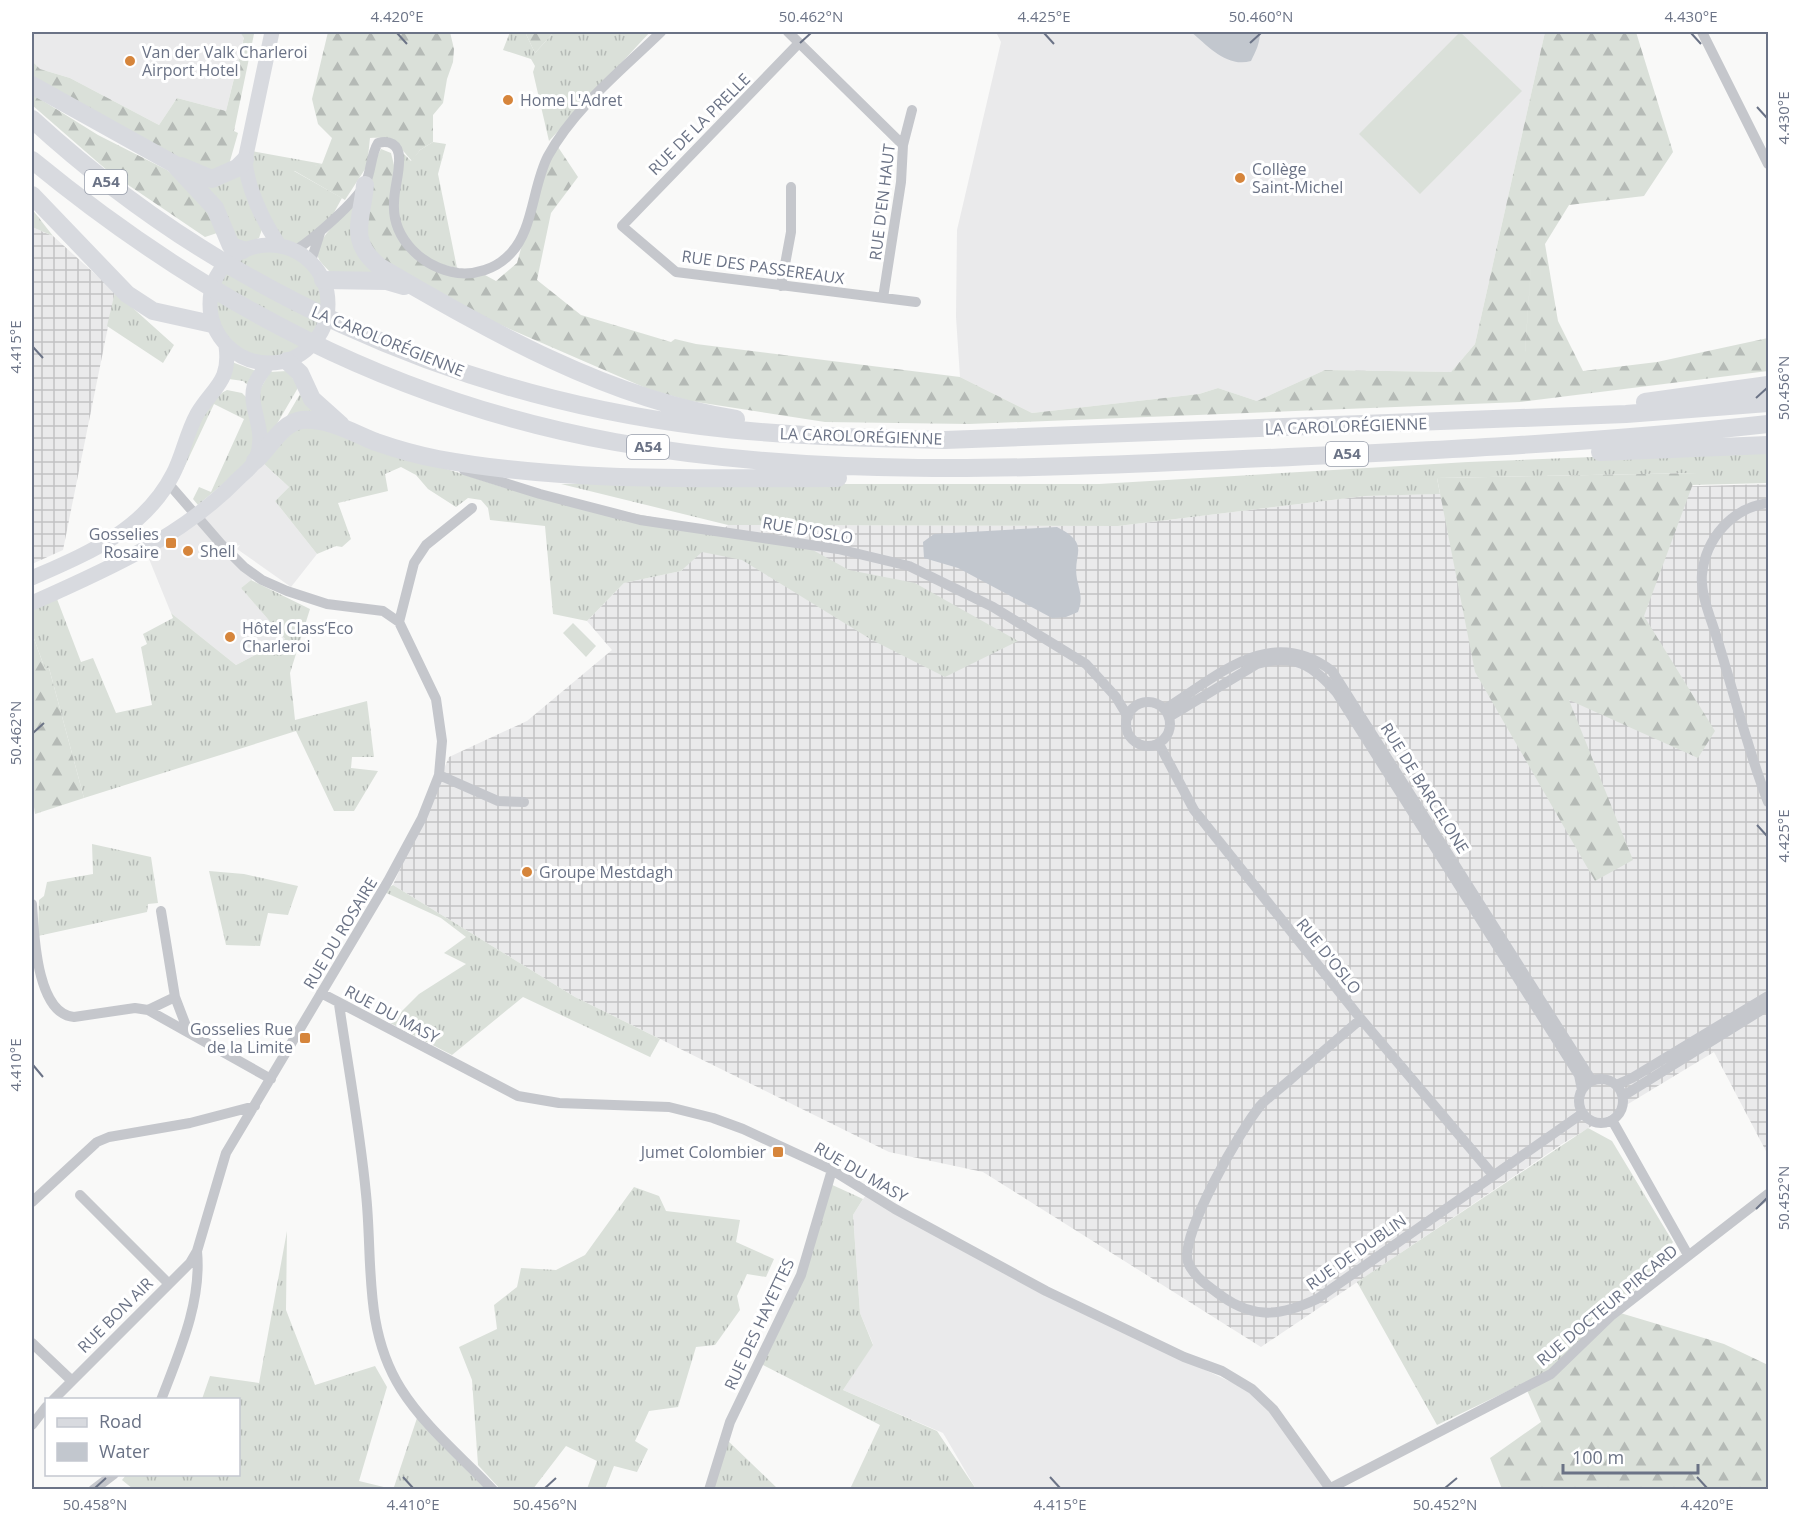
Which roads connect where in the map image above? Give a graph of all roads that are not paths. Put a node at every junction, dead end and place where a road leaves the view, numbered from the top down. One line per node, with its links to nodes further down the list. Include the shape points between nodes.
1 (272, 32): 11 (main road)
2 (661, 32): 14 (street, via 561,136 548,157 519,242 492,267 469,274 445,271 411,250 397,228 393,204 400,155 394,144 378,143)
3 (788, 32): 5 (street)
4 (1702, 32): 13 (street)
5 (799, 44): 9 (street); 18 (street, RUE DE LA PRELLE)
6 (32, 85): 12 (highway)
7 (912, 110): 9 (street, RUE D'EN HAUT)
8 (32, 119): 38 (highway, LA CAROLORÉGIENNE / A54, via 118,193 185,239 275,292 367,336 446,367 530,393 701,426)
9 (903, 145): 27 (street, RUE D'EN HAUT)
10 (32, 160): 43 (highway, LA CAROLORÉGIENNE / A54, via 171,265 262,319 353,363 437,395 522,421 612,442 703,456 789,464)
11 (245, 160): 12 (highway, via 212,179); 17 (main road, via 246,173)
12 (174, 164): 21 (highway, via 215,208 231,246)
13 (1768, 164)
14 (365, 185): 19 (street); 26 (highway, via 358,226 363,250 380,267)
15 (791, 188): 25 (street, via 793,210)
16 (32, 195): 29 (highway, via 127,294 153,311)
17 (263, 214): 20 (main road); 21 (main road)
18 (622, 226): 25 (street, RUE DES PASSEREAUX, via 676,272)
19 (321, 232): 22 (street); 23 (street)
20 (279, 245): 21 (main road); 22 (main road)
21 (250, 248): 29 (main road, via 224,264 211,289)
22 (296, 250): 23 (main road)
23 (310, 261): 24 (main road)
24 (323, 280): 26 (highway, via 387,281); 31 (main road, via 328,297 323,328 306,350)
25 (781, 285): 27 (street, RUE DES PASSEREAUX)
26 (420, 290): 38 (highway, via 537,352 625,391 714,415 764,423)
27 (883, 298): 28 (street, RUE DES PASSEREAUX)
28 (916, 302)
29 (212, 324): 30 (main road)
30 (226, 346): 32 (main road, via 240,356); 44 (main road, via 225,376 198,412)
31 (287, 361): 32 (main road); 37 (highway, via 300,373 312,399)
32 (268, 364): 42 (main road, via 254,389 261,443)
33 (1768, 385): 35 (highway, via 1589,407)
34 (1768, 403): 35 (highway, LA CAROLORÉGIENNE / A54)
35 (1566, 417): 38 (highway, LA CAROLORÉGIENNE / A54, via 968,440)
36 (1768, 424): 40 (highway, LA CAROLORÉGIENNE / A54)
37 (345, 429): 41 (highway); 42 (highway, via 300,420 278,435)
38 (783, 433)
39 (1768, 445): 40 (highway, via 1554,454)
40 (1531, 446): 43 (highway, LA CAROLORÉGIENNE / A54)
41 (440, 459): 43 (highway, via 513,469 641,476 927,477); 52 (street, RUE D'OSLO, via 459,469 540,494 640,520 826,547 909,566 993,607 1086,664 1116,697)
42 (255, 461): 47 (main road)
43 (955, 469)
44 (168, 483): 47 (street); 48 (main road, via 127,529 98,548)
45 (1768, 503): 56 (street, via 1727,521 1713,538 1702,576 1715,632)
46 (472, 508): 50 (street, via 426,545 414,563)
47 (198, 516): 49 (main road, via 167,536); 50 (street, via 221,544 262,580 327,604 383,611)
48 (32, 578)
49 (32, 603)
50 (399, 622): 54 (street, RUE DU ROSAIRE, via 436,699 442,741)
51 (1167, 713): 52 (street, via 1159,705 1144,703); 53 (street, via 1169,732); 69 (street, RUE DE BARCELONE, via 1254,655 1292,651 1314,658 1332,671); 71 (street, RUE DE BARCELONE, via 1273,659 1310,666 1324,678 1579,1075)
52 (1128, 717): 53 (street, via 1128,732 1137,743)
53 (1159, 744): 66 (street, RUE D'OSLO, via 1194,810)
54 (439, 775): 55 (street, via 498,801); 60 (street, RUE DU ROSAIRE, via 422,818 388,881)
55 (524, 802)
56 (1768, 802)
57 (32, 904): 59 (street)
58 (161, 911): 62 (street)
59 (34, 958): 65 (street, via 52,1006 67,1017 135,1008)
60 (321, 993): 63 (street, RUE DU MASY); 68 (street, RUE DU ROSAIRE)
61 (1768, 996): 70 (street)
62 (175, 997): 65 (street); 67 (street)
63 (339, 1004): 76 (street, RUE DU MASY, via 518,1096 559,1103 643,1104 681,1109 743,1129); 93 (street, via 366,1191 375,1327 400,1388 424,1419)
64 (1768, 1006): 72 (street)
65 (147, 1010): 67 (street)
66 (1361, 1019): 77 (street, RUE D'OSLO); 77 (street, RUE DE DUBLIN, via 1260,1106 1226,1158 1186,1246 1188,1263 1204,1284 1234,1305 1264,1314 1290,1311 1317,1299)
67 (188, 1030): 68 (street)
68 (271, 1079): 73 (street, RUE DU ROSAIRE)
69 (1592, 1081): 70 (street, via 1605,1079); 71 (street)
70 (1616, 1085): 72 (street)
71 (1582, 1090): 74 (street, via 1579,1101)
72 (1623, 1096): 75 (street, via 1621,1110)
73 (255, 1106): 80 (street, via 190,1123 109,1137 88,1147); 81 (street, RUE DU ROSAIRE, via 226,1154)
74 (1583, 1113): 75 (street, via 1593,1121); 77 (street, RUE DE DUBLIN)
75 (1612, 1120): 82 (street)
76 (832, 1170): 91 (street, RUE DU MASY, via 895,1209 1046,1290 1184,1357 1222,1371 1252,1389 1273,1409); 94 (street, RUE DES HAYETTES, via 801,1275 730,1422)
77 (1493, 1175)
78 (1768, 1194): 82 (street, RUE DOCTEUR PIRCARD)
79 (80, 1195): 83 (street)
80 (32, 1202)
81 (197, 1251): 83 (street, RUE BON AIR); 87 (street, via 194,1305)
82 (1688, 1255): 91 (street, RUE DOCTEUR PIRCARD, via 1612,1316 1551,1374)
83 (168, 1283): 85 (street, RUE BON AIR)
84 (32, 1343): 85 (street)
85 (71, 1380): 86 (street, RUE BON AIR)
86 (55, 1398)
87 (162, 1398)
88 (45, 1408): 89 (street)
89 (32, 1425)
90 (111, 1476): 92 (street)
91 (1329, 1489)
92 (93, 1490)
93 (493, 1490)
94 (709, 1490)

